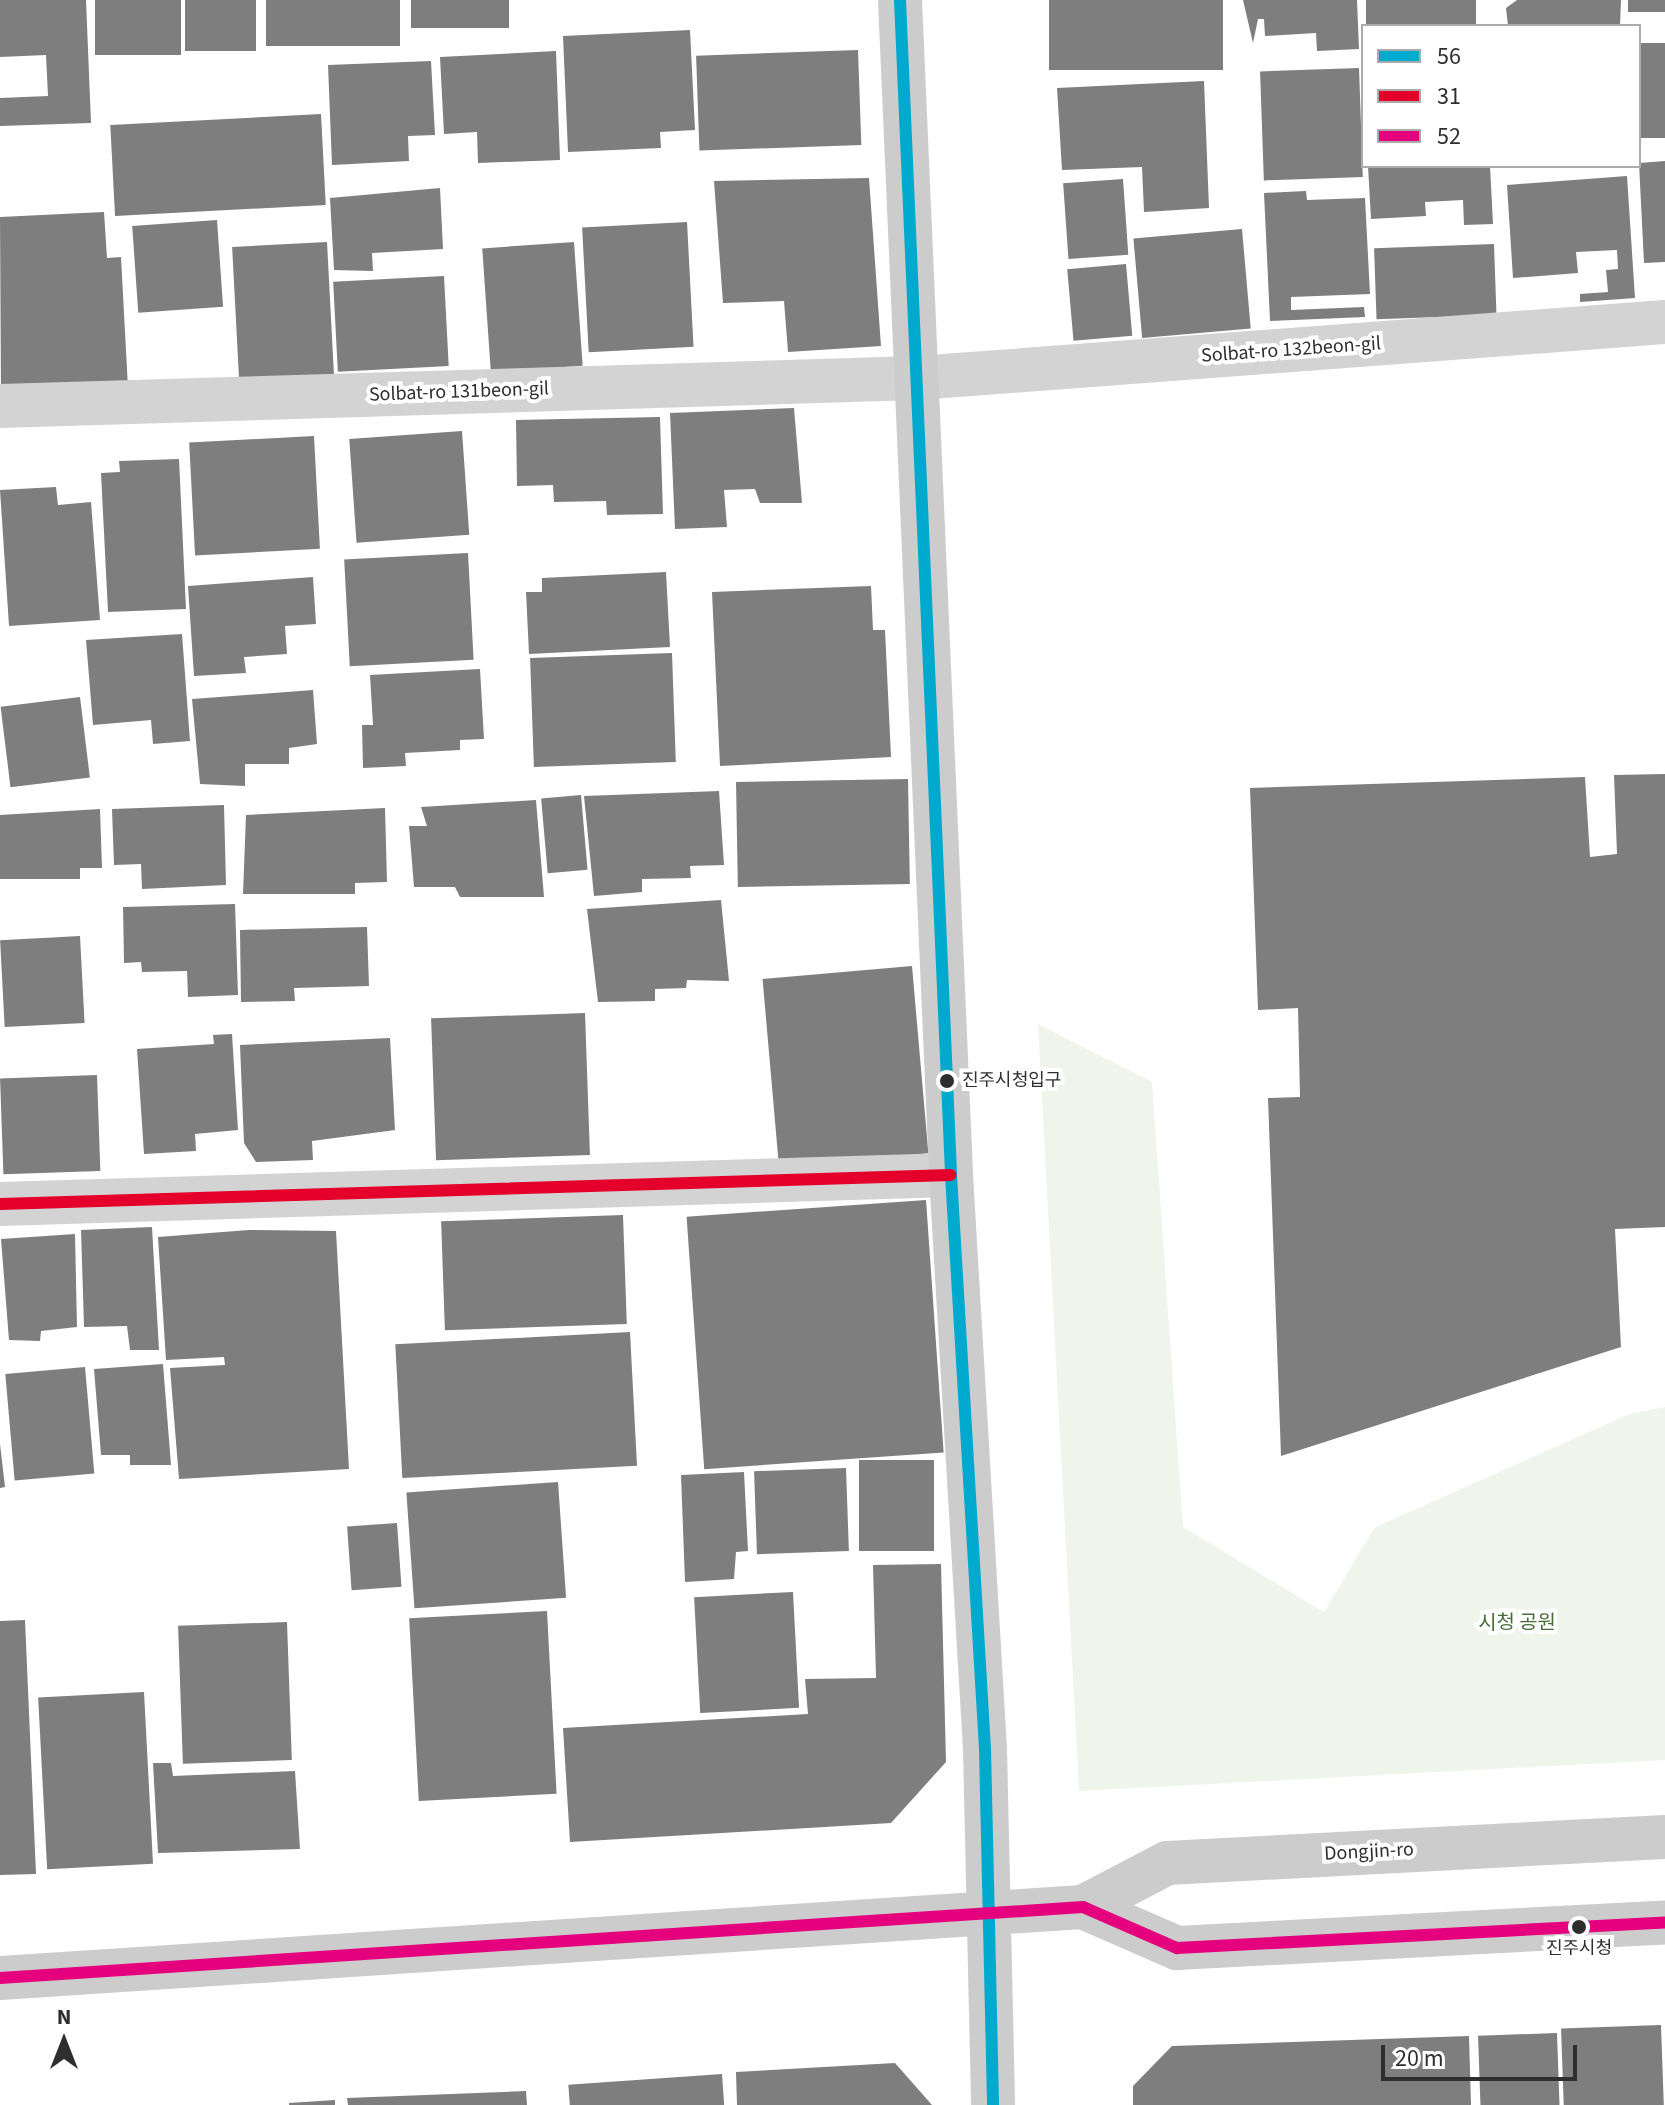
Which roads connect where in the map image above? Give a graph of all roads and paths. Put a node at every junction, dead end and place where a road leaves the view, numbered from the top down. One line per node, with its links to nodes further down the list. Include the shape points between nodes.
1 (900, 0): 3 (street)
2 (1665, 322): 3 (street, Solbat-ro 132beon-gil)
3 (917, 378): 4 (street, Solbat-ro 131beon-gil); 5 (street)
4 (0, 406)
5 (951, 1175): 6 (street); 9 (street)
6 (0, 1204)
7 (1665, 1837): 8 (street, Dongjin-ro, via 1167,1863)
8 (1083, 1907): 9 (street, Dongjin-ro); 10 (street, Dongjin-ro, via 1177,1948)
9 (989, 1910): 11 (street, Dongjin-ro); 12 (street)
10 (1665, 1922)
11 (0, 1978)
12 (993, 2105)

